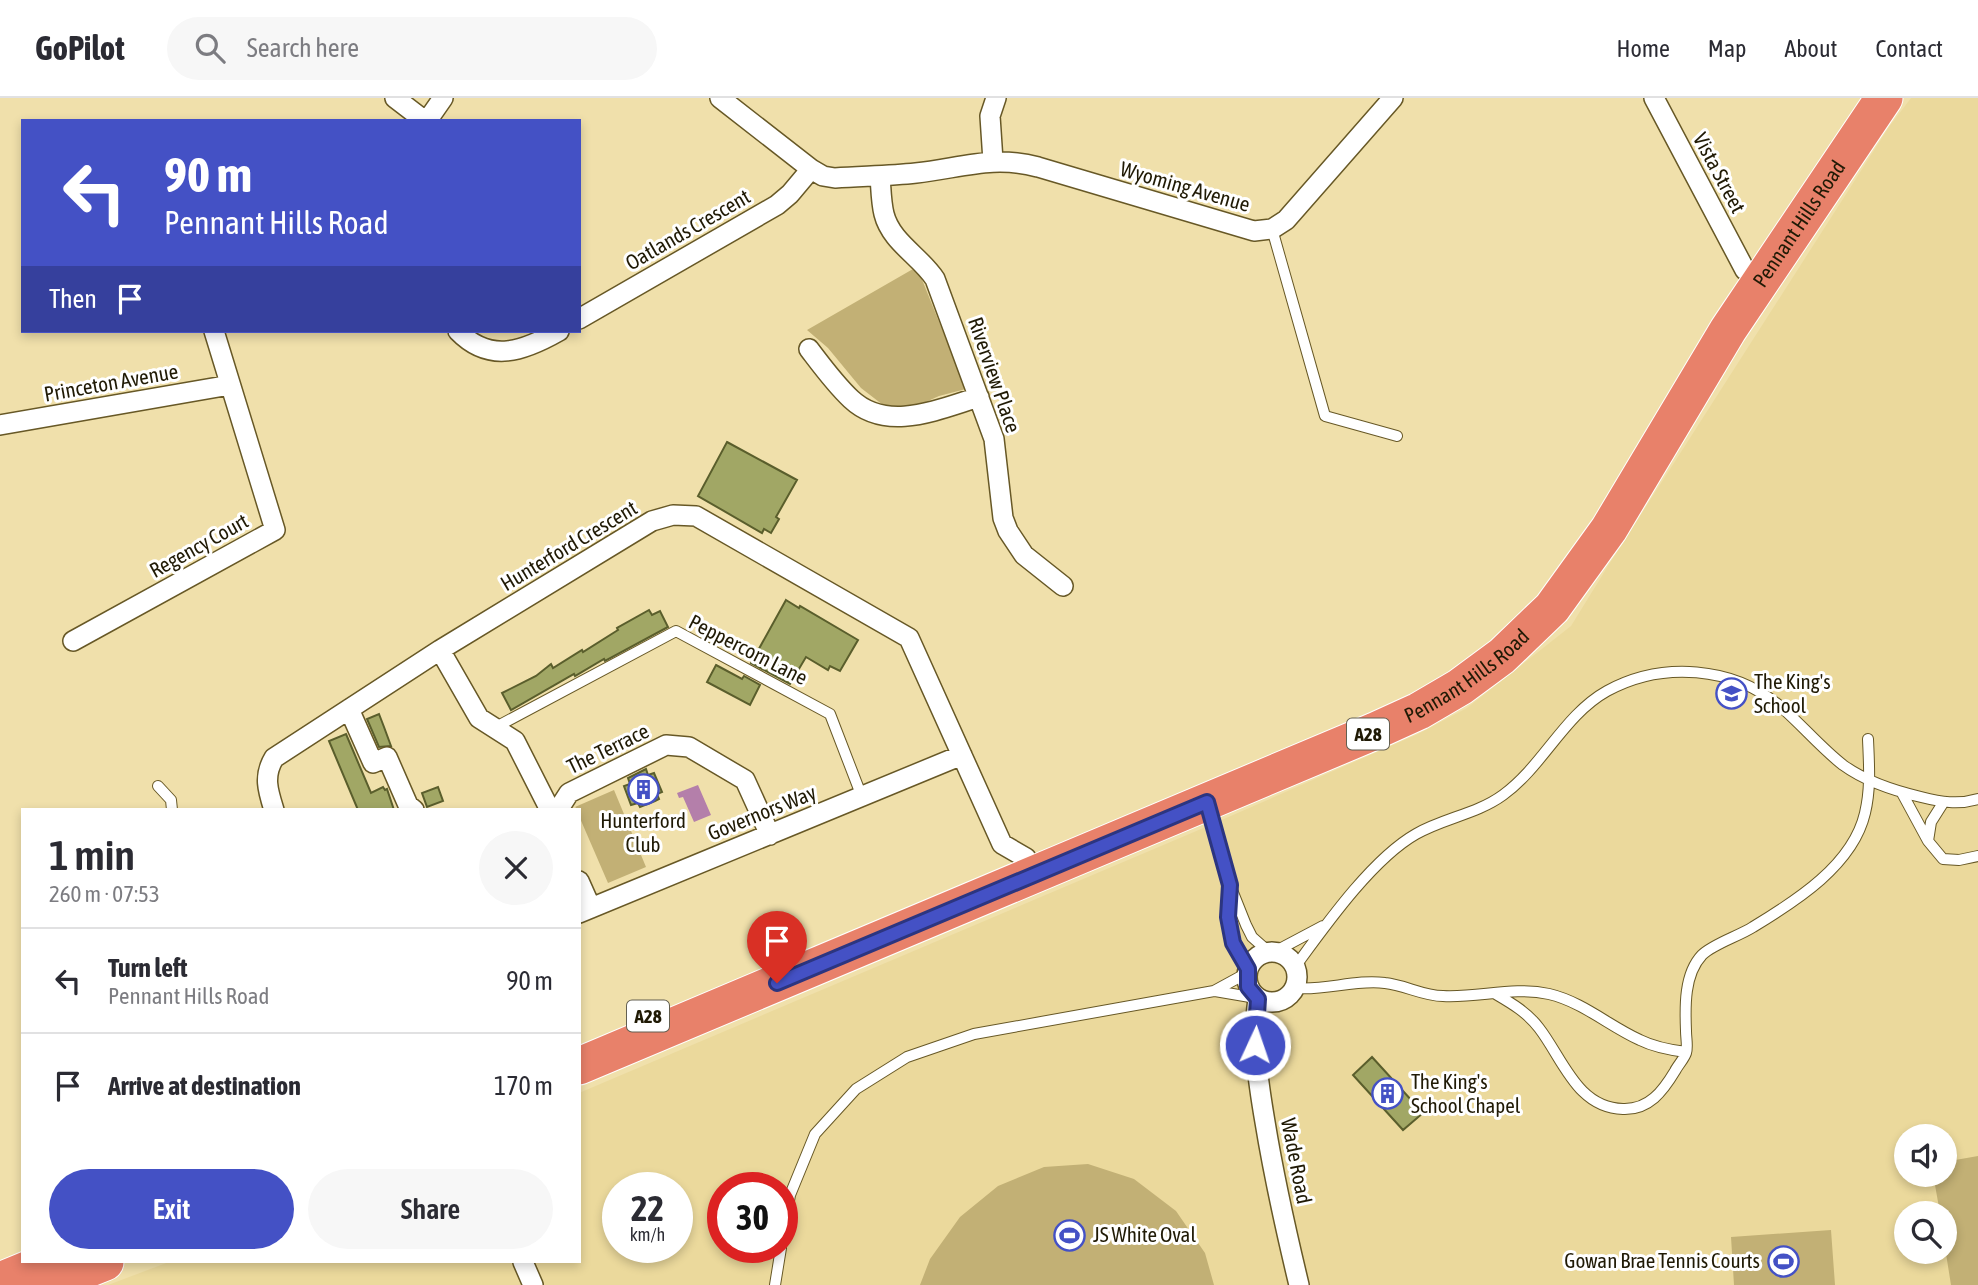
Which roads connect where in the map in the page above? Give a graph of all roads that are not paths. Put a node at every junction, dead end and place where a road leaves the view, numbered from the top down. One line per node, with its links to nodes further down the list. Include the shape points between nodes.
1 (395, 98): 9 (street)
2 (443, 98): 10 (street)
3 (720, 98): 12 (street)
4 (996, 98): 11 (street, via 990,116)
5 (1393, 98): 14 (street, Wyoming Avenue, via 1293,213)
6 (1654, 98): 15 (street, Vista Street)
7 (1864, 98): 15 (highway, Pennant Hills Road / A28)
8 (1884, 98): 37 (highway, Pennant Hills Road / A28, via 1728,330 1609,529 1529,633 1461,687 1419,711)
9 (423, 119)
10 (427, 119)
11 (993, 161): 13 (street, Wyoming Avenue); 14 (street, Wyoming Avenue, via 1038,167 1244,229)
12 (811, 169): 13 (street, Wyoming Avenue, via 829,177); 16 (street, Oatlands Crescent, via 777,205)
13 (880, 176): 22 (street, Riverview Place, via 884,215 903,245 935,279)
14 (1272, 229): 24 (lane, via 1325,416)
15 (1745, 270): 46 (highway, Pennant Hills Road / A28, via 1577,541 1528,605 1476,652 1394,701)
16 (581, 318)
17 (215, 333): 21 (street, Regency Court)
18 (460, 333): 19 (street, via 481,348 510,351)
19 (556, 333)
20 (809, 349): 22 (street, via 852,400 890,417 915,416)
21 (230, 385): 23 (street, Princeton Avenue); 26 (street, Regency Court, via 275,530)
22 (979, 397): 25 (street, Riverview Place, via 996,448 1008,531 1024,555)
23 (0, 425)
24 (1397, 436)
25 (1063, 586)
26 (73, 641)
27 (440, 650): 28 (street, Hunterford Crescent); 29 (street, via 480,718); 31 (street, Hunterford Crescent, via 652,521 673,515 696,516 909,638)
28 (349, 709): 40 (street, Hunterford Crescent, via 274,758 267,770); 41 (street, via 373,763 387,757)
29 (496, 727): 35 (lane, Peppercorn Lane, via 676,631 830,714); 42 (street, via 515,741)
30 (1868, 739): 32 (lane)
31 (962, 755): 35 (street, Governors Way); 46 (street, Hunterford Crescent)
32 (1870, 779): 34 (lane); 51 (lane, via 1843,765 1779,705 1734,680 1681,671 1638,677 1604,692 1576,715 1537,765 1503,795 1398,845); 61 (lane, via 1857,837 1836,864 1794,901 1703,954 1690,977)
33 (158, 786): 39 (lane, via 171,800)
34 (1902, 793): 38 (lane); 45 (lane)
35 (862, 797): 44 (street, Governors Way)
36 (1978, 799): 38 (lane)
37 (1207, 802): 48 (lane); 62 (highway, Pennant Hills Road / A28)
38 (1943, 803): 45 (lane, via 1931,822)
39 (172, 808)
40 (273, 808)
41 (412, 808)
42 (549, 808)
43 (558, 808): 44 (street, The Terrace, via 569,793 666,745 681,745 745,780)
44 (770, 835): 50 (street, Governors Way)
45 (1928, 841): 47 (lane, via 1943,859)
46 (1014, 851): 59 (highway, Pennant Hills Road / A28, via 716,989)
47 (1978, 856)
48 (1230, 885): 52 (lane, via 1252,937); 54 (lane, via 1228,917 1233,943)
49 (581, 891): 50 (street)
50 (585, 911)
51 (1326, 924): 52 (lane); 53 (lane)
52 (1272, 952): 53 (street, via 1287,957); 54 (street, via 1256,958)
53 (1295, 967): 57 (street)
54 (1248, 971): 55 (lane); 58 (street, via 1248,987)
55 (1214, 991): 58 (lane); 63 (lane, via 974,1034 906,1057 856,1089 815,1134)
56 (1494, 993): 57 (lane, via 1442,996 1367,982); 61 (lane, via 1552,995 1640,1040); 61 (lane, via 1528,1016 1576,1084 1598,1104 1638,1108 1653,1100)
57 (1289, 994): 58 (street, via 1270,1003); 60 (street)
58 (1257, 998): 60 (street, Wade Road)
59 (581, 1042)
60 (1255, 1045): 72 (street, Wade Road, via 1273,1172)
61 (1686, 1052)
62 (581, 1065)
63 (798, 1175)
64 (43, 1263): 68 (highway)
65 (103, 1263): 69 (highway)
66 (523, 1263): 70 (street)
67 (779, 1263): 71 (lane)
68 (0, 1280)
69 (48, 1285)
70 (533, 1285)
71 (775, 1285)
72 (1299, 1285)

